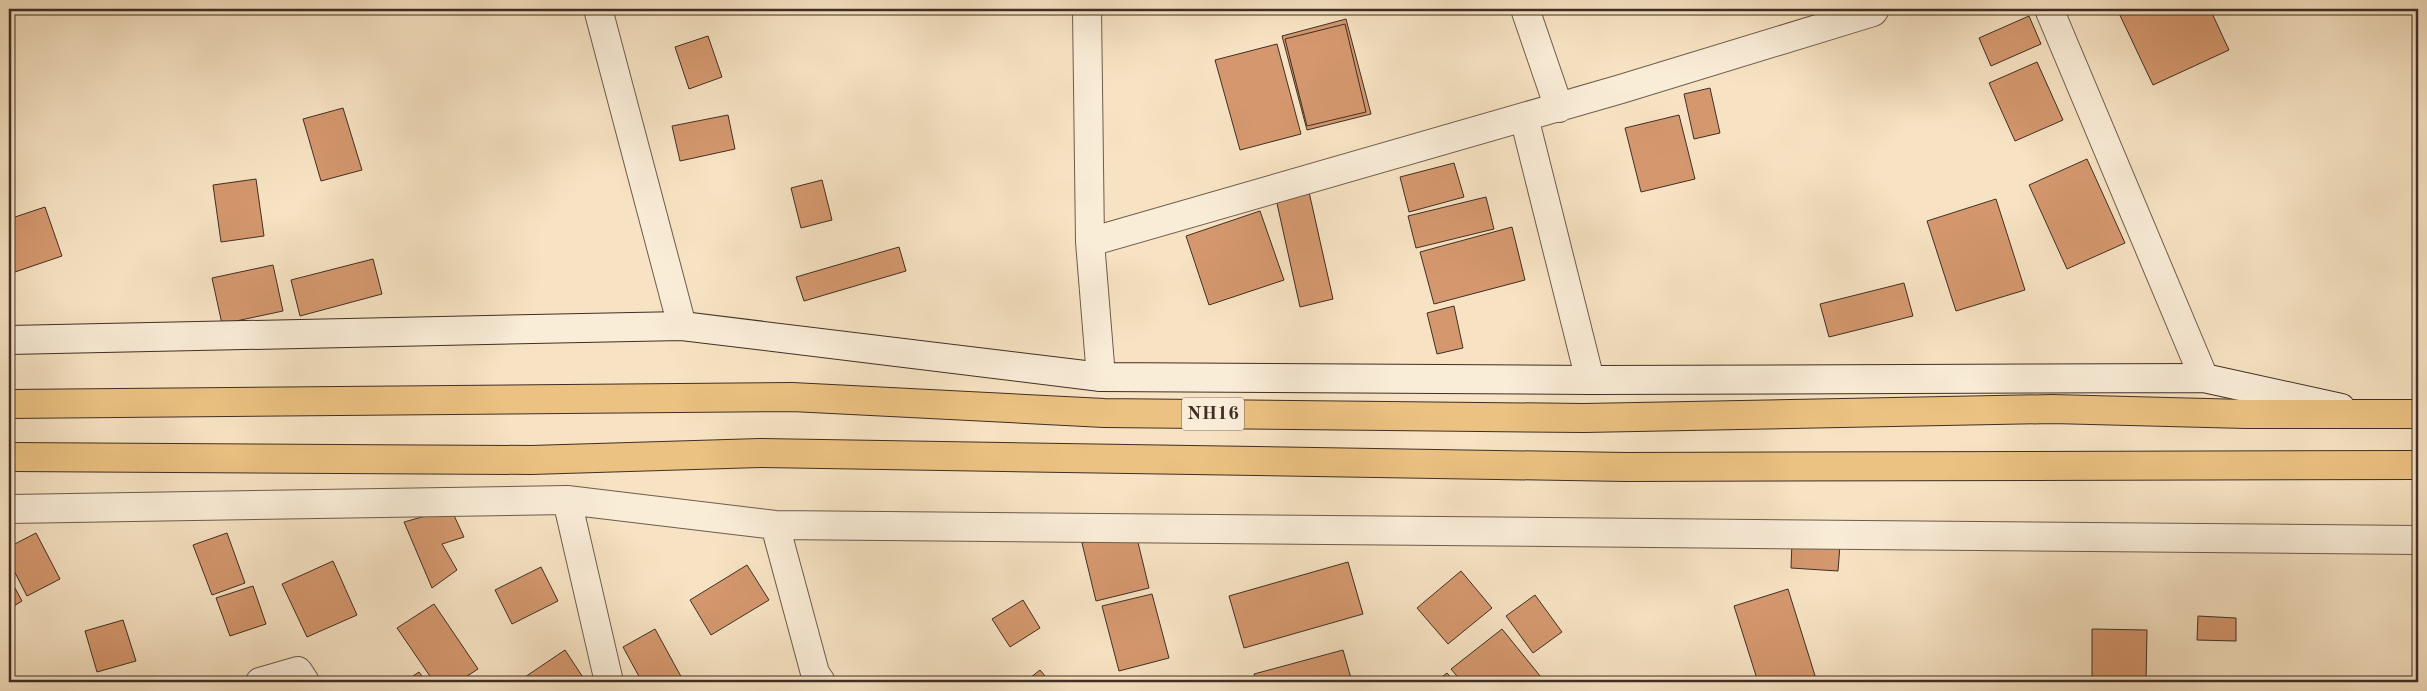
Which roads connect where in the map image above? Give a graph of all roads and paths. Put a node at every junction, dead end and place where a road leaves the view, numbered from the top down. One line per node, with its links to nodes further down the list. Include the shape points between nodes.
1 (598, 9): 9 (street)
2 (1087, 9): 8 (street)
3 (1525, 9): 6 (street)
4 (1875, 9): 6 (street)
5 (2049, 9): 12 (street)
6 (1558, 108): 7 (street)
7 (1524, 117): 8 (street); 13 (street)
8 (1090, 242): 11 (street)
9 (682, 326): 10 (street); 11 (street)
10 (9, 340)
11 (1101, 377): 13 (street)
12 (2204, 378): 13 (street); 16 (street)
13 (1590, 380)
14 (2418, 403): 16 (street)
15 (9, 404): 16 (highway, NH16, via 792,397 1104,413 1584,418 2052,409)
16 (2365, 414): 17 (highway, NH16)
17 (2418, 414)
18 (9, 457): 19 (highway, NH16, via 531,460 760,454 1626,467)
19 (2418, 466)
20 (568, 500): 21 (street); 22 (street); 26 (street)
21 (9, 509)
22 (775, 525): 23 (street); 27 (street, via 815,673)
23 (2418, 540)
24 (260, 682): 25 (street, via 298,671)
25 (305, 682)
26 (609, 682)
27 (821, 682)

